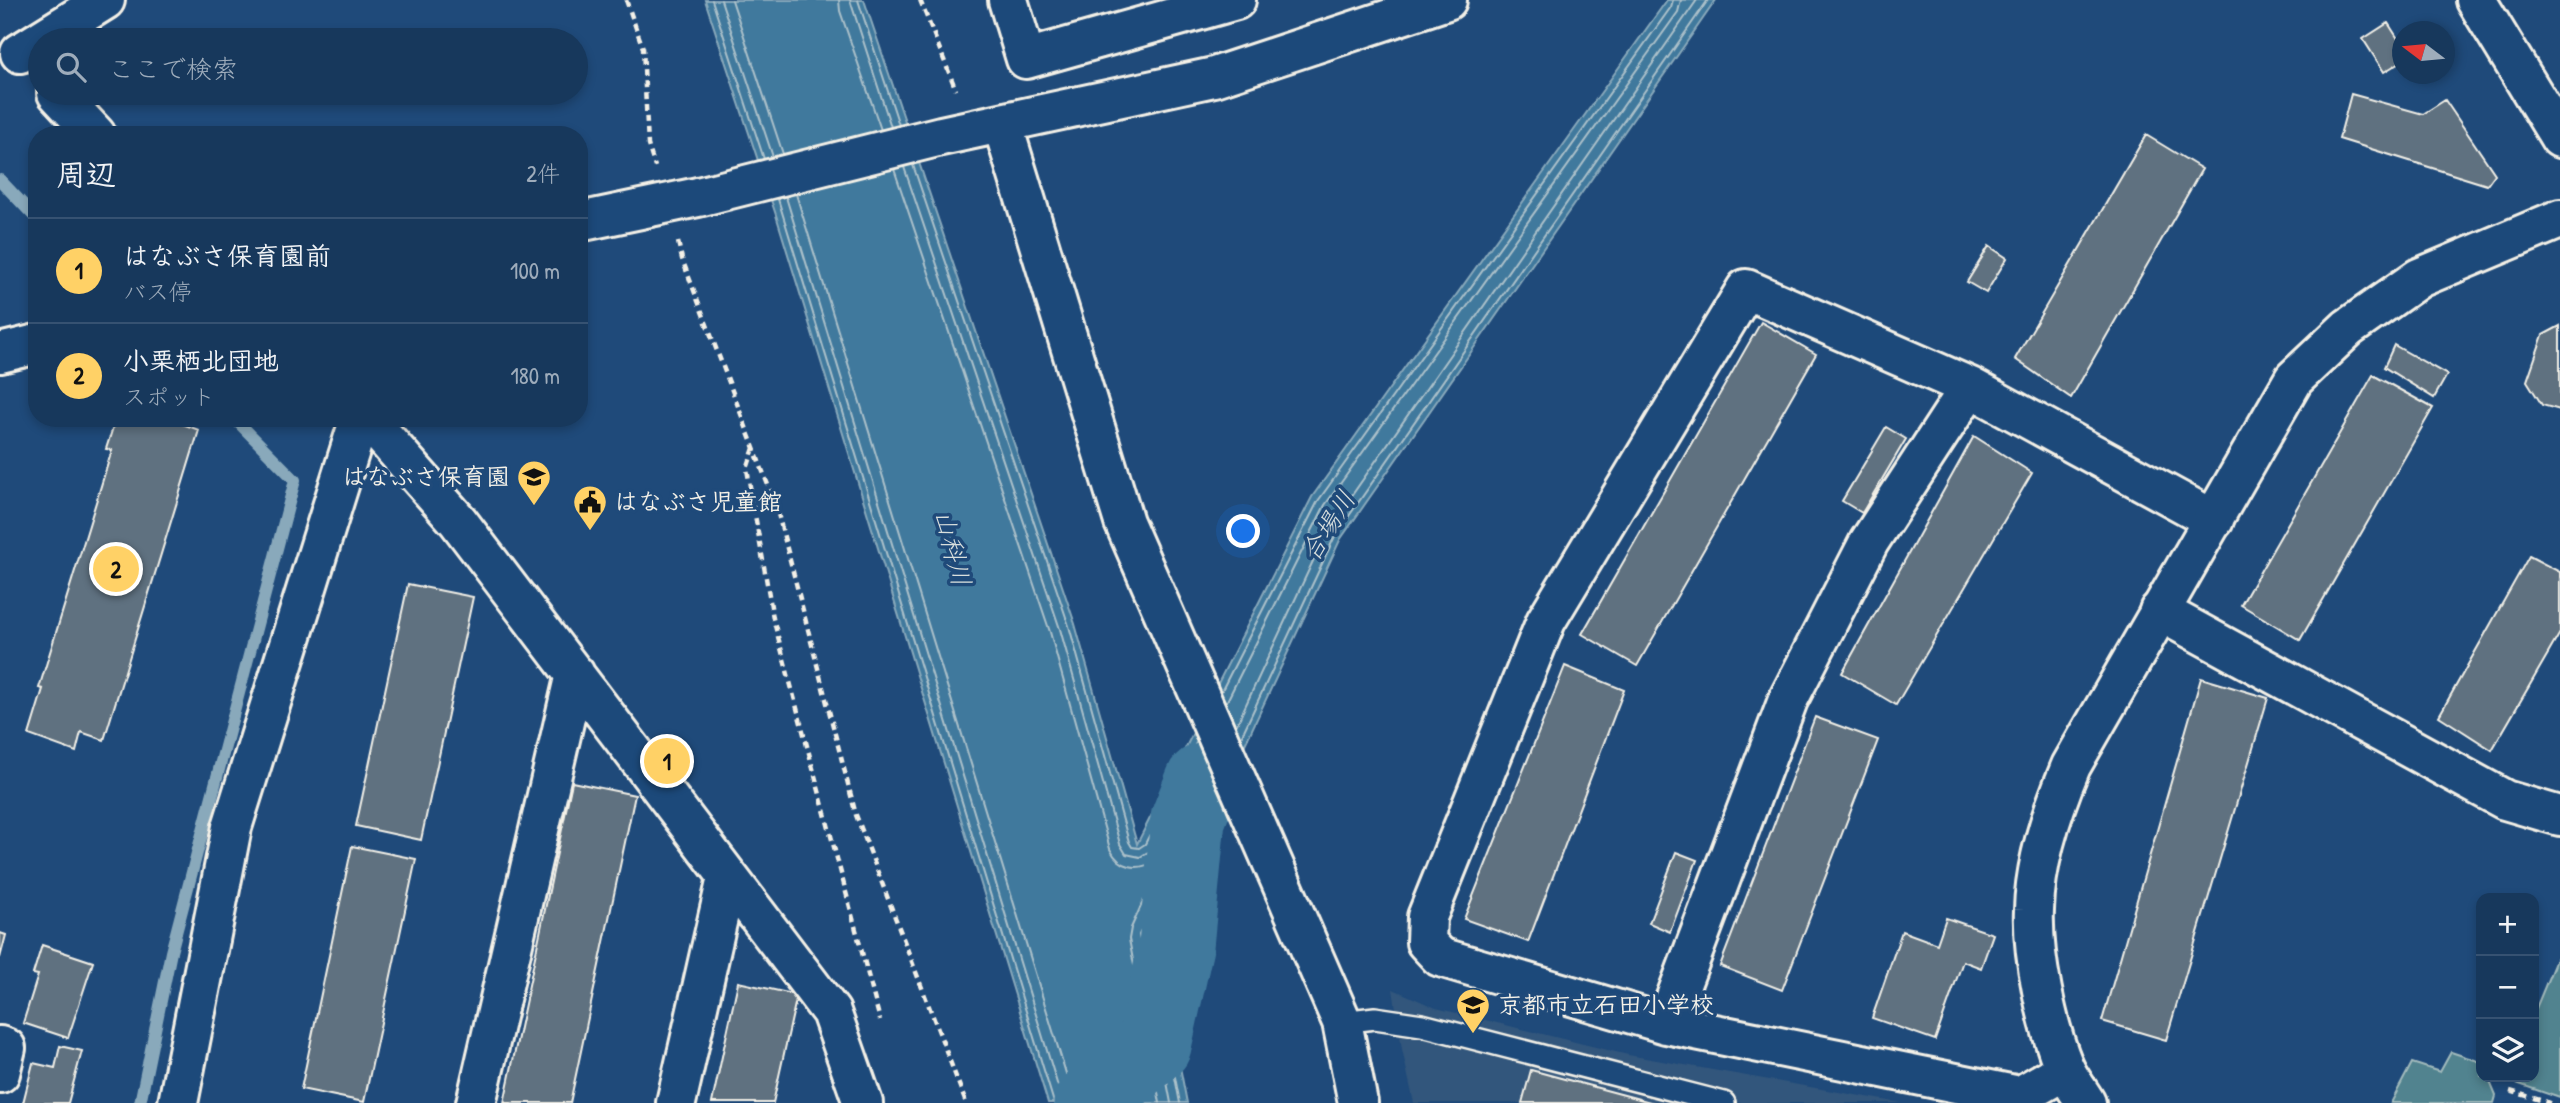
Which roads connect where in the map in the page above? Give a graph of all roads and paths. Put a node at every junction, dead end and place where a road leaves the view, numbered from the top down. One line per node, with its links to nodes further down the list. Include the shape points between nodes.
1 (104, 0): 8 (street)
2 (626, 0): 13 (path, via 643,48 648,145)
3 (920, 0): 11 (path)
4 (1008, 0): 5 (street, via 1027,59)
5 (1236, 0)
6 (1447, 0): 11 (street, via 1214,77)
7 (2476, 0): 12 (street)
8 (60, 28)
9 (68, 105): 10 (street)
10 (88, 126)
11 (972, 130): 13 (street); 27 (street, via 1124,522)
12 (2560, 138)
13 (682, 200): 15 (street); 21 (path, via 682,259)
14 (2560, 219): 22 (street, via 2419,278 2348,328 2294,379)
15 (588, 220)
16 (28, 347): 17 (street)
17 (0, 353)
18 (1970, 387): 22 (street); 29 (street, via 1869,542 1788,699); 29 (street, via 1746,289 1546,621 1427,917 1426,942 1440,957)
19 (356, 427): 35 (street, via 232,827)
20 (375, 427): 24 (street, via 458,521)
21 (754, 447): 28 (path, via 747,469 773,618); 39 (path, via 776,506 856,815)
22 (2214, 520): 23 (street)
23 (2160, 611): 25 (street, via 2505,800); 31 (street, via 2071,766 2043,850 2034,910 2037,945 2043,994)
24 (575, 674): 26 (street); 36 (street)
25 (2560, 816)
26 (727, 878): 37 (street); 38 (street, via 831,1012)
27 (1342, 1021): 34 (lane, via 1375,1018 1422,1025); 40 (street)
28 (881, 1022)
29 (1665, 1024): 31 (street, via 2020,1096)
30 (0, 1046): 32 (street, via 6,1048)
31 (2065, 1070): 42 (street)
32 (0, 1073)
33 (2510, 1091): 43 (path)
34 (1698, 1100): 41 (lane)
35 (178, 1103)
36 (476, 1103)
37 (676, 1103)
38 (863, 1103)
39 (966, 1103)
40 (1358, 1103)
41 (1724, 1103)
42 (2086, 1103)
43 (2550, 1103)

